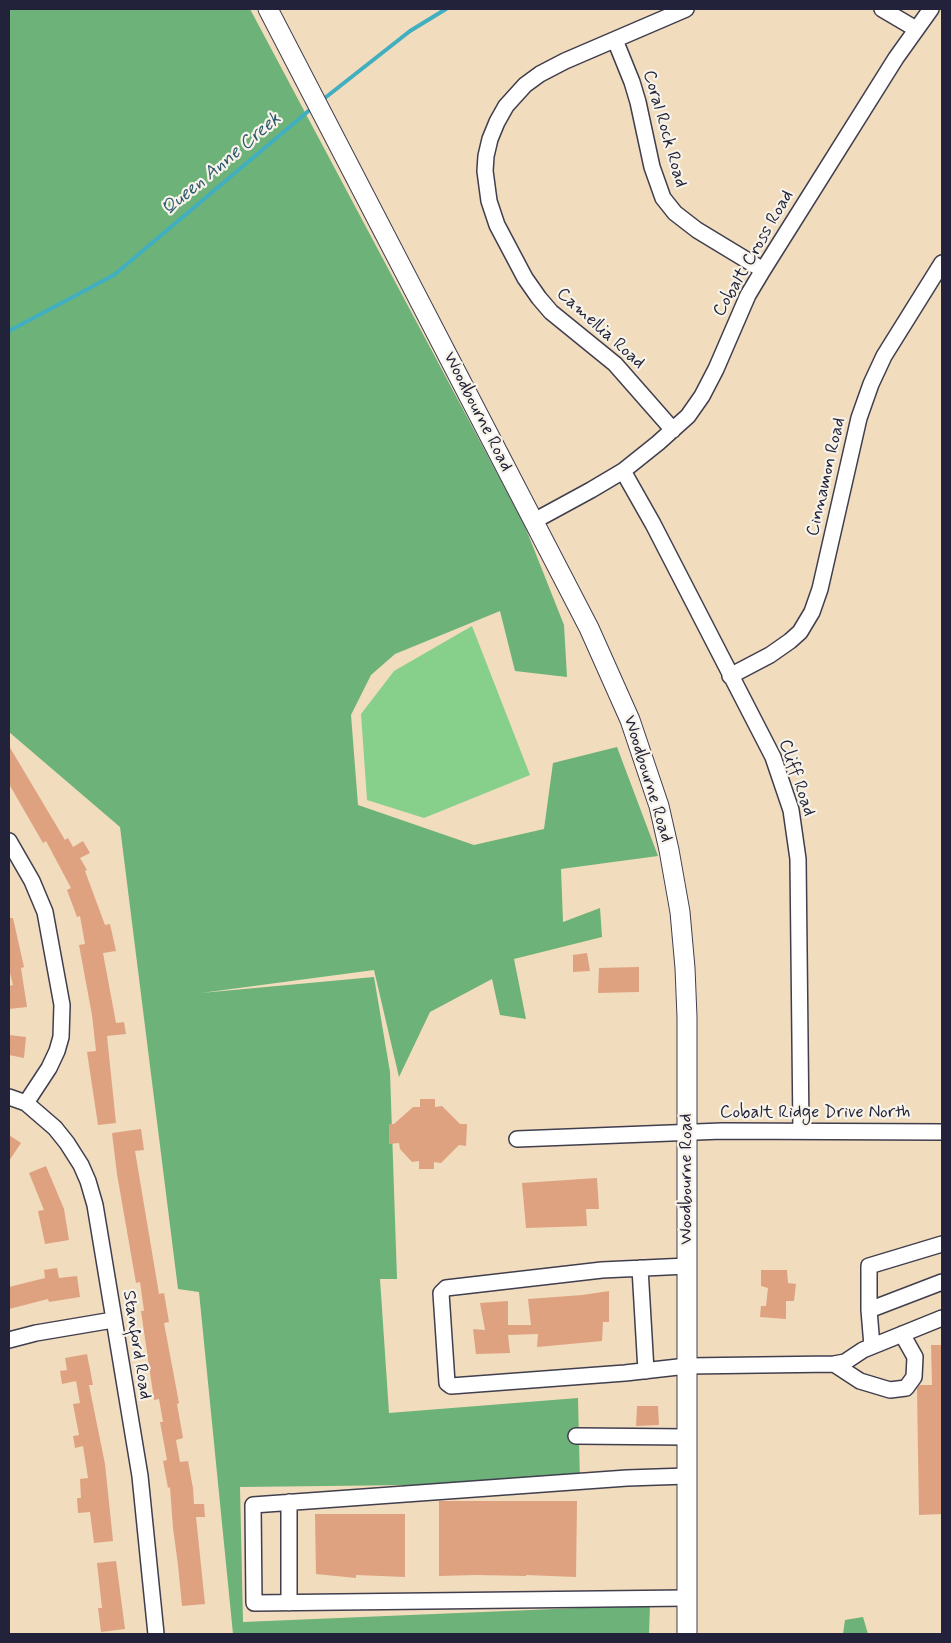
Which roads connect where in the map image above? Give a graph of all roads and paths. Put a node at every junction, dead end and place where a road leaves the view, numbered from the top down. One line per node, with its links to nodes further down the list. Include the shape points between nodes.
1 (268, 9): 11 (main road, Woodbourne Road)
2 (686, 9): 6 (street, Camellia Road)
3 (882, 9): 5 (street)
4 (931, 9): 5 (street, Cobalt Cross Road)
5 (916, 29): 8 (street, Cobalt Cross Road)
6 (614, 40): 8 (street, Coral Rock Road, via 634,89 652,167 663,198 675,213 698,230); 9 (street, Camellia Road, via 540,74 513,97 490,139 486,183 497,225 539,298 551,312 615,364)
7 (942, 263): 12 (street, Cinnamon Road, via 884,356 871,384 859,418 812,612 800,632 790,641)
8 (762, 270): 9 (street, Cobalt Cross Road, via 702,396)
9 (673, 430): 10 (street, Cobalt Cross Road)
10 (623, 471): 11 (street, Cobalt Cross Road); 12 (street, Cliff Road)
11 (534, 521): 17 (main road, Woodbourne Road, via 608,668 633,727 659,806 680,912 685,968)
12 (730, 676): 16 (street, Cliff Road, via 772,757 789,804 796,836)
13 (9, 841): 15 (street, via 45,912 62,1005 57,1051)
14 (9, 1097): 15 (street, Stanford Road)
15 (26, 1103): 26 (street, Stanford Road, via 68,1143 88,1181 95,1205)
16 (801, 1131): 17 (street, Cobalt Ridge Drive North); 18 (street, Cobalt Ridge Drive North)
17 (688, 1132): 19 (street, Cobalt Ridge Drive North); 21 (main road, Woodbourne Road)
18 (942, 1132)
19 (517, 1138)
20 (942, 1244): 24 (street, via 869,1266)
21 (687, 1266): 22 (street); 31 (main road, Woodbourne Road)
22 (640, 1268): 32 (street); 32 (street, via 446,1288 441,1293 447,1383 451,1386)
23 (942, 1282): 24 (street)
24 (869, 1310): 29 (street)
25 (942, 1318): 27 (street)
26 (113, 1320): 28 (street); 39 (street, Stanford Road, via 140,1476)
27 (902, 1334): 29 (street); 30 (street, via 915,1357 914,1377 906,1388 890,1390 860,1381)
28 (9, 1340)
29 (872, 1346): 30 (street, via 845,1362)
30 (834, 1364): 31 (street)
31 (687, 1366): 32 (street); 34 (main road, Woodbourne Road)
32 (646, 1371)
33 (576, 1436): 34 (street)
34 (687, 1437): 35 (main road, Woodbourne Road)
35 (687, 1476): 36 (street); 37 (main road, Woodbourne Road)
36 (289, 1502): 38 (street); 38 (street, via 253,1505 254,1604)
37 (687, 1598): 38 (street); 40 (main road, Woodbourne Road)
38 (289, 1603)
39 (156, 1634)
40 (687, 1634)

